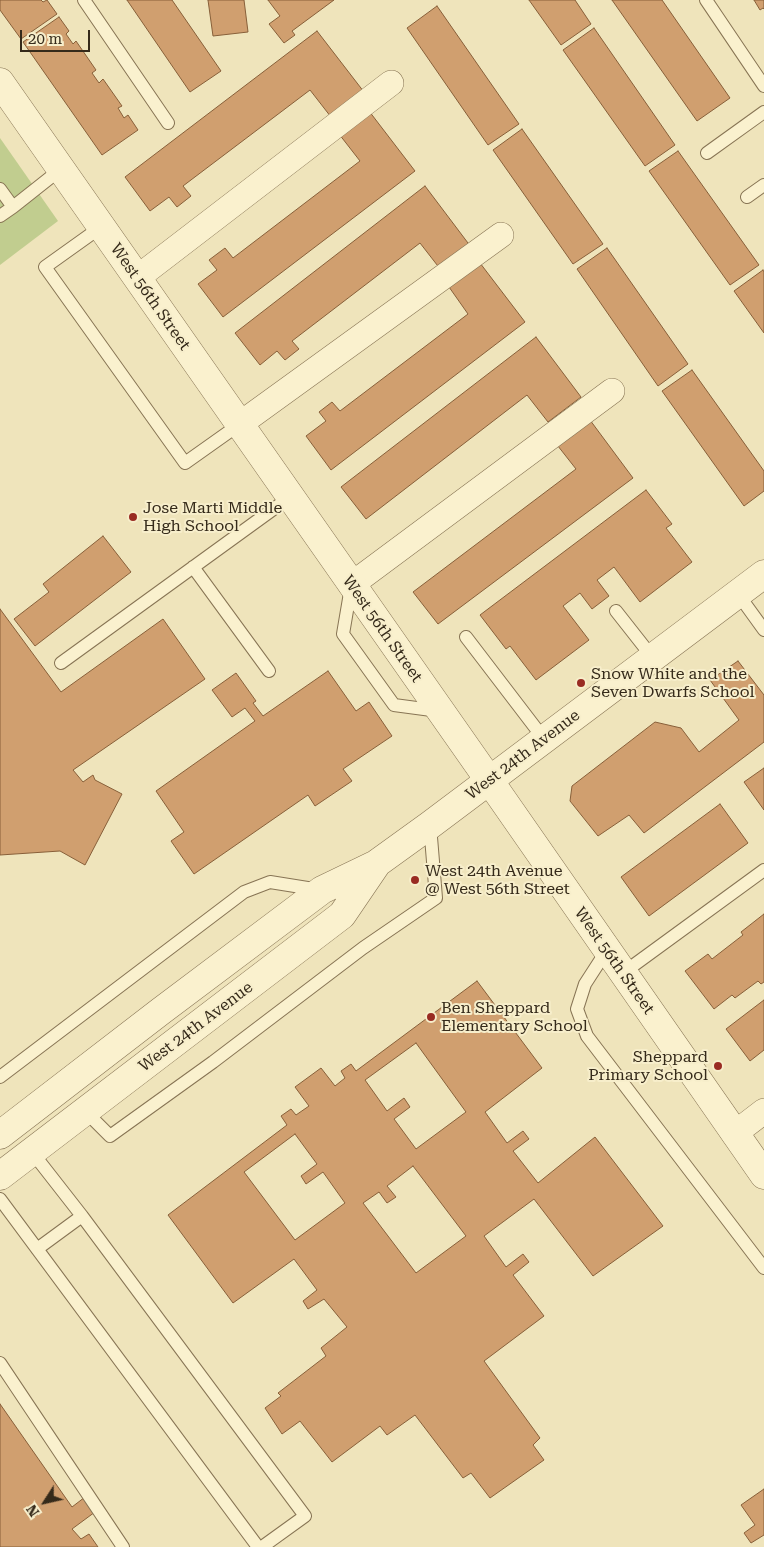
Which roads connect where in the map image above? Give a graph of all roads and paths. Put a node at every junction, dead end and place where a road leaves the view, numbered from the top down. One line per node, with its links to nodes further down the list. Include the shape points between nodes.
1 (84, 0): 7 (lane)
2 (706, 0): 5 (lane)
3 (0, 82): 9 (street, West 56th Street)
4 (391, 82): 17 (street)
5 (764, 86)
6 (764, 112): 8 (lane)
7 (168, 123)
8 (707, 153)
9 (61, 169): 13 (lane); 15 (street, West 56th Street)
10 (764, 185): 12 (lane)
11 (0, 189): 13 (lane)
12 (747, 197)
13 (13, 207): 14 (lane)
14 (0, 216)
15 (102, 227): 17 (street, West 56th Street); 19 (lane, via 45,267 185,463)
16 (501, 235): 19 (street)
17 (137, 278): 19 (street, West 56th Street)
18 (612, 391): 23 (street)
19 (240, 424): 20 (street, West 56th Street)
20 (290, 497): 21 (lane); 23 (street, West 56th Street)
21 (193, 567): 29 (lane); 30 (lane)
22 (764, 574): 24 (street, West 24th Avenue)
23 (351, 585): 32 (street, West 56th Street)
24 (738, 594): 26 (lane); 28 (street, West 24th Avenue)
25 (616, 611): 28 (lane)
26 (764, 630)
27 (466, 637): 31 (lane)
28 (653, 658): 31 (street, West 24th Avenue)
29 (61, 663)
30 (269, 671)
31 (544, 739): 32 (street, West 24th Avenue)
32 (489, 780): 33 (street, West 24th Avenue); 37 (street, West 56th Street)
33 (430, 825): 34 (street, West 24th Avenue); 40 (lane, via 436,898 363,948 110,1136)
34 (376, 864): 36 (street, West 24th Avenue); 40 (street, West 24th Avenue, via 342,915)
35 (764, 870): 38 (lane)
36 (322, 890): 39 (lane, via 270,882 244,892); 43 (street, West 24th Avenue)
37 (607, 950): 38 (street, West 56th Street); 50 (lane, via 585,984 577,1009 587,1036)
38 (623, 973): 42 (street, West 56th Street)
39 (0, 1078)
40 (85, 1111): 44 (street, West 24th Avenue)
41 (764, 1111): 42 (street)
42 (734, 1134): 45 (street, West 56th Street)
43 (0, 1135)
44 (32, 1152): 46 (street, West 24th Avenue); 48 (lane)
45 (764, 1175)
46 (0, 1176)
47 (0, 1199): 49 (lane)
48 (82, 1216): 49 (lane); 54 (lane, via 304,1516)
49 (37, 1249): 53 (lane)
50 (764, 1268)
51 (0, 1362): 52 (lane)
52 (123, 1547)
53 (258, 1547)
54 (262, 1547)

